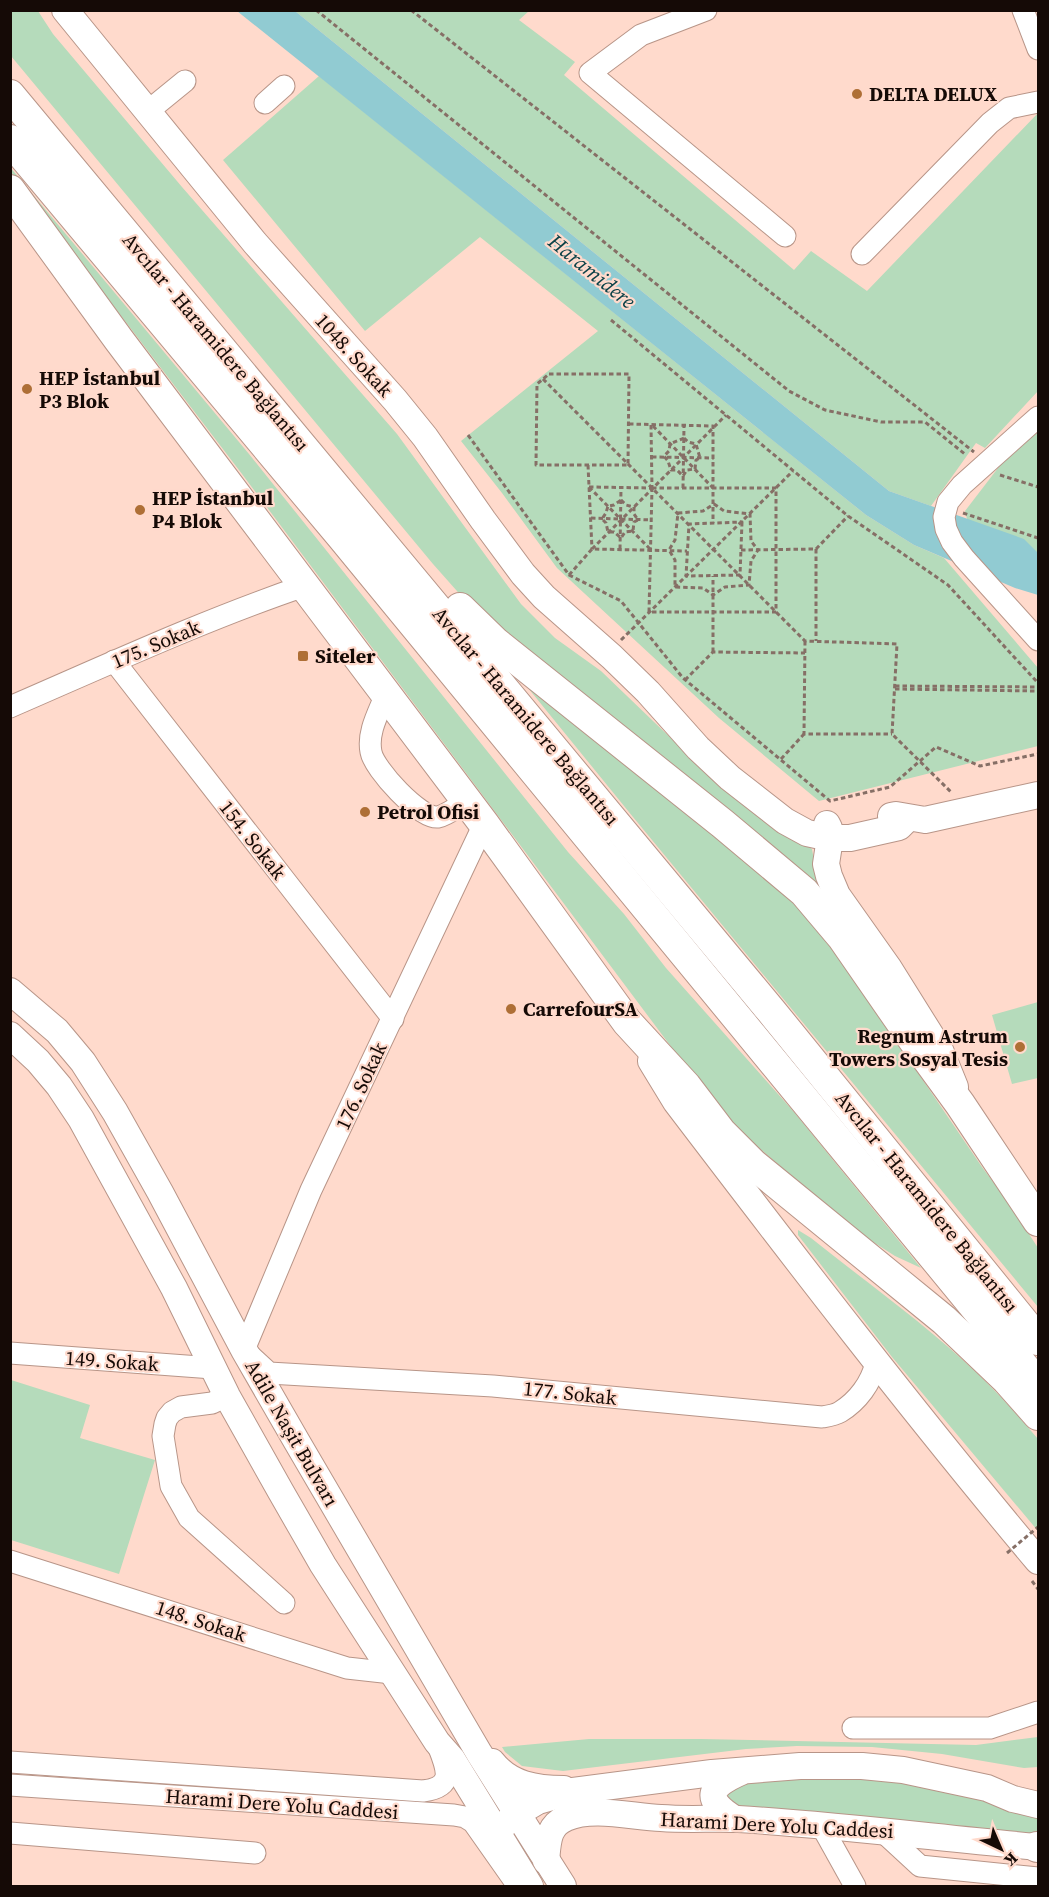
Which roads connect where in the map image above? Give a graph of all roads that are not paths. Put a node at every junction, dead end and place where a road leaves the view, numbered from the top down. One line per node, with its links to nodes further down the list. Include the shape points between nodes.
1 (65, 10): 10 (main road, 1048. Sokak)
2 (706, 10): 14 (street, via 641,35 590,73)
3 (1023, 10): 4 (street)
4 (1038, 49)
5 (185, 81): 10 (street)
6 (284, 86): 8 (street)
7 (10, 95): 17 (highway, Avcılar - Haramidere Bağlantısı)
8 (265, 102)
9 (1038, 102): 15 (street, via 1009,108 990,123)
10 (147, 112): 26 (main road, 1048. Sokak, via 255,243 425,437 523,574 544,597 608,653 730,778 796,828)
11 (10, 140): 40 (highway, Avcılar - Haramidere Bağlantısı, via 335,528)
12 (10, 190): 16 (highway)
13 (10, 214): 16 (highway)
14 (785, 236)
15 (862, 254)
16 (119, 340): 19 (highway)
17 (275, 413): 31 (highway, via 296,426 329,457 478,627 804,892 842,938); 35 (highway, Avcılar - Haramidere Bağlantısı, via 772,1012)
18 (1038, 419): 20 (street, via 962,485 948,502 944,517 952,542 964,558)
19 (304, 586): 21 (street, 175. Sokak); 22 (highway)
20 (1038, 640)
21 (114, 661): 23 (street, 175. Sokak); 28 (street, 154. Sokak)
22 (386, 694): 25 (highway); 25 (street, via 371,733 375,763 418,810 429,816)
23 (10, 707)
24 (1038, 795): 26 (main road, via 925,820 908,818 898,827 867,835)
25 (475, 813): 28 (street, 176. Sokak); 29 (highway)
26 (828, 831): 31 (main road, via 826,864 837,895 940,1050)
27 (10, 991): 32 (main road, Adile Naşit Bulvarı, via 57,1031 83,1062)
28 (393, 1019): 36 (street, 176. Sokak, via 311,1190)
29 (627, 1022): 38 (main road, via 676,1102); 42 (highway, via 753,1164 944,1320 1007,1380)
30 (10, 1035): 33 (main road, Adile Naşit Bulvarı, via 59,1086)
31 (960, 1104): 34 (highway)
32 (160, 1192): 33 (main road); 36 (main road, Adile Naşit Bulvarı)
33 (130, 1208): 39 (main road, Adile Naşit Bulvarı)
34 (1038, 1221)
35 (1038, 1340)
36 (244, 1350): 38 (street, 177. Sokak, via 269,1373 493,1386 822,1417 838,1414 859,1396); 39 (main road); 48 (main road, Adile Naşit Bulvarı)
37 (10, 1353): 39 (street, 149. Sokak)
38 (876, 1363): 44 (main road)
39 (213, 1368): 41 (main road, Adile Naşit Bulvarı)
40 (1038, 1384)
41 (227, 1395): 45 (street, via 212,1403 181,1407 167,1418 163,1436 171,1486 189,1518); 46 (main road, Adile Naşit Bulvarı, via 323,1565)
42 (1038, 1416)
43 (10, 1561): 46 (street, 148. Sokak, via 347,1668)
44 (1038, 1561)
45 (284, 1604)
46 (392, 1673): 50 (main road, Adile Naşit Bulvarı)
47 (1038, 1712): 49 (street, via 990,1728)
48 (464, 1727): 56 (main road, via 496,1767 513,1781 546,1789); 58 (main road, Adile Naşit Bulvarı)
49 (853, 1728)
50 (437, 1742): 51 (street, Harami Dere Yolu Caddesi, via 448,1773 440,1786 423,1791); 63 (main road, Adile Naşit Bulvarı, via 452,1759)
51 (10, 1762)
52 (742, 1772): 55 (main road, Harami Dere Yolu Caddesi, via 801,1766 862,1766 903,1770); 56 (main road, Harami Dere Yolu Caddesi); 59 (main road, via 723,1780 713,1797 723,1812)
53 (10, 1785): 68 (street, Harami Dere Yolu Caddesi, via 465,1817 473,1822)
54 (1038, 1786): 55 (main road)
55 (987, 1788): 57 (main road, Harami Dere Yolu Caddesi)
56 (582, 1790): 58 (main road, via 538,1801)
57 (1038, 1805)
58 (516, 1814): 63 (main road, via 502,1827); 66 (main road, Adile Naşit Bulvarı)
59 (735, 1819): 60 (main road, Harami Dere Yolu Caddesi); 66 (main road, Harami Dere Yolu Caddesi, via 578,1815 555,1825 548,1836)
60 (821, 1825): 61 (main road, Harami Dere Yolu Caddesi); 71 (street)
61 (881, 1830): 64 (main road, Harami Dere Yolu Caddesi); 67 (street, via 920,1866)
62 (10, 1833): 65 (street)
63 (502, 1842): 69 (main road, Adile Naşit Bulvarı)
64 (1038, 1847)
65 (255, 1853)
66 (546, 1861): 70 (main road, Adile Naşit Bulvarı)
67 (1038, 1878)
68 (518, 1887)
69 (530, 1887)
70 (563, 1887)
71 (855, 1887)

